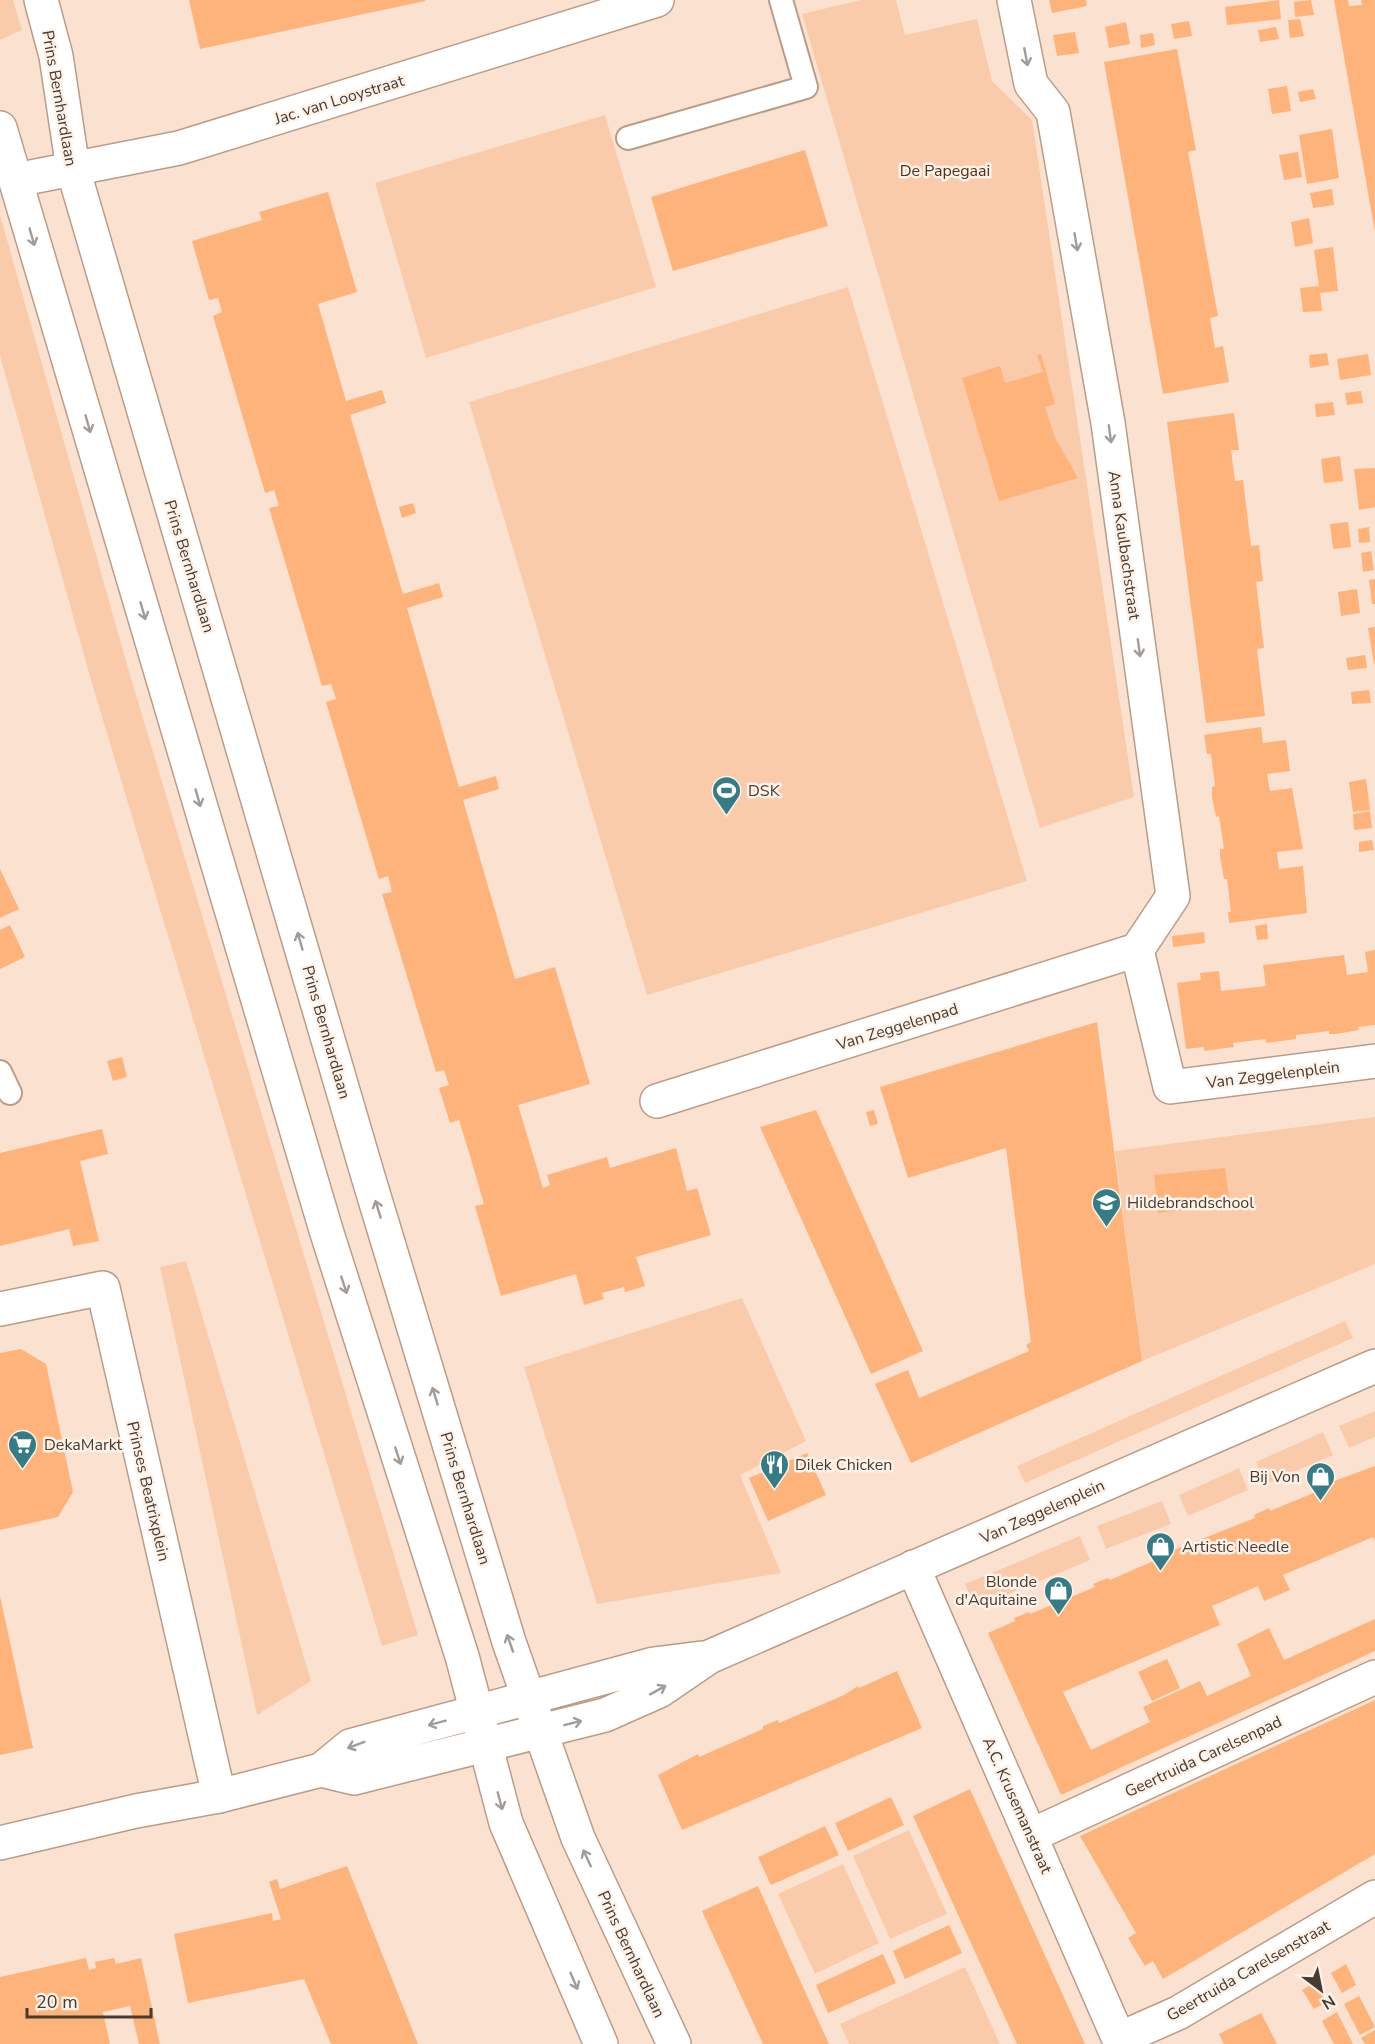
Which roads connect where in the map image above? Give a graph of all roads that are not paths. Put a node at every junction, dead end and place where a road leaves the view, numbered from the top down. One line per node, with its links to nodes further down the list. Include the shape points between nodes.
1 (41, 0): 7 (street, Prins Bernhardlaan, via 56,56)
2 (781, 0): 6 (lane, via 806,87)
3 (1014, 0): 9 (street, Anna Kaulbachstraat, one-way to 9, via 1031,84 1053,112 1108,423 1173,896)
4 (639, 2): 7 (street, Jac. van Looystraat, via 179,148)
5 (0, 128): 8 (street)
6 (628, 138)
7 (73, 169): 8 (street, Jac. van Looystraat); 19 (street, Prins Bernhardlaan, one-way to 7, via 374,1195)
8 (16, 180): 20 (street, one-way to 20, via 326,1230)
9 (1137, 950): 10 (street, Van Zeggelenplein, via 1170,1087); 13 (street, Van Zeggelenpad)
10 (1375, 1061)
11 (0, 1072): 12 (lane)
12 (10, 1093)
13 (657, 1101)
14 (0, 1308): 24 (street, Prinses Beatrixplein, via 103,1288)
15 (1375, 1366): 16 (street, Van Zeggelenplein)
16 (913, 1568): 17 (street, Van Zeggelenplein); 25 (street, A.C. Krusemanstraat)
17 (709, 1657): 19 (street, Van Zeggelenplein, via 654,1664); 21 (street, Van Zeggelenplein, one-way to 17, via 605,1715 659,1691)
18 (1375, 1677): 25 (street, Geertruida Carelsenpad)
19 (530, 1698): 20 (street, Van Zeggelenplein); 21 (street, Prins Bernhardlaan)
20 (477, 1712): 22 (street); 23 (street, one-way to 23, via 350,1746)
21 (541, 1731): 22 (street, Van Zeggelenplein); 30 (street, Prins Bernhardlaan, one-way to 21, via 578,1838)
22 (485, 1745): 23 (street, via 354,1778); 29 (street, one-way to 29, via 506,1824)
23 (321, 1770): 24 (street)
24 (219, 1796): 26 (street)
25 (1032, 1836): 28 (street, A.C. Krusemanstraat)
26 (0, 1843)
27 (1375, 1897): 28 (street, Geertruida Carelsenstraat, via 1178,2013)
28 (1120, 2042)
29 (601, 2044)
30 (674, 2044)

